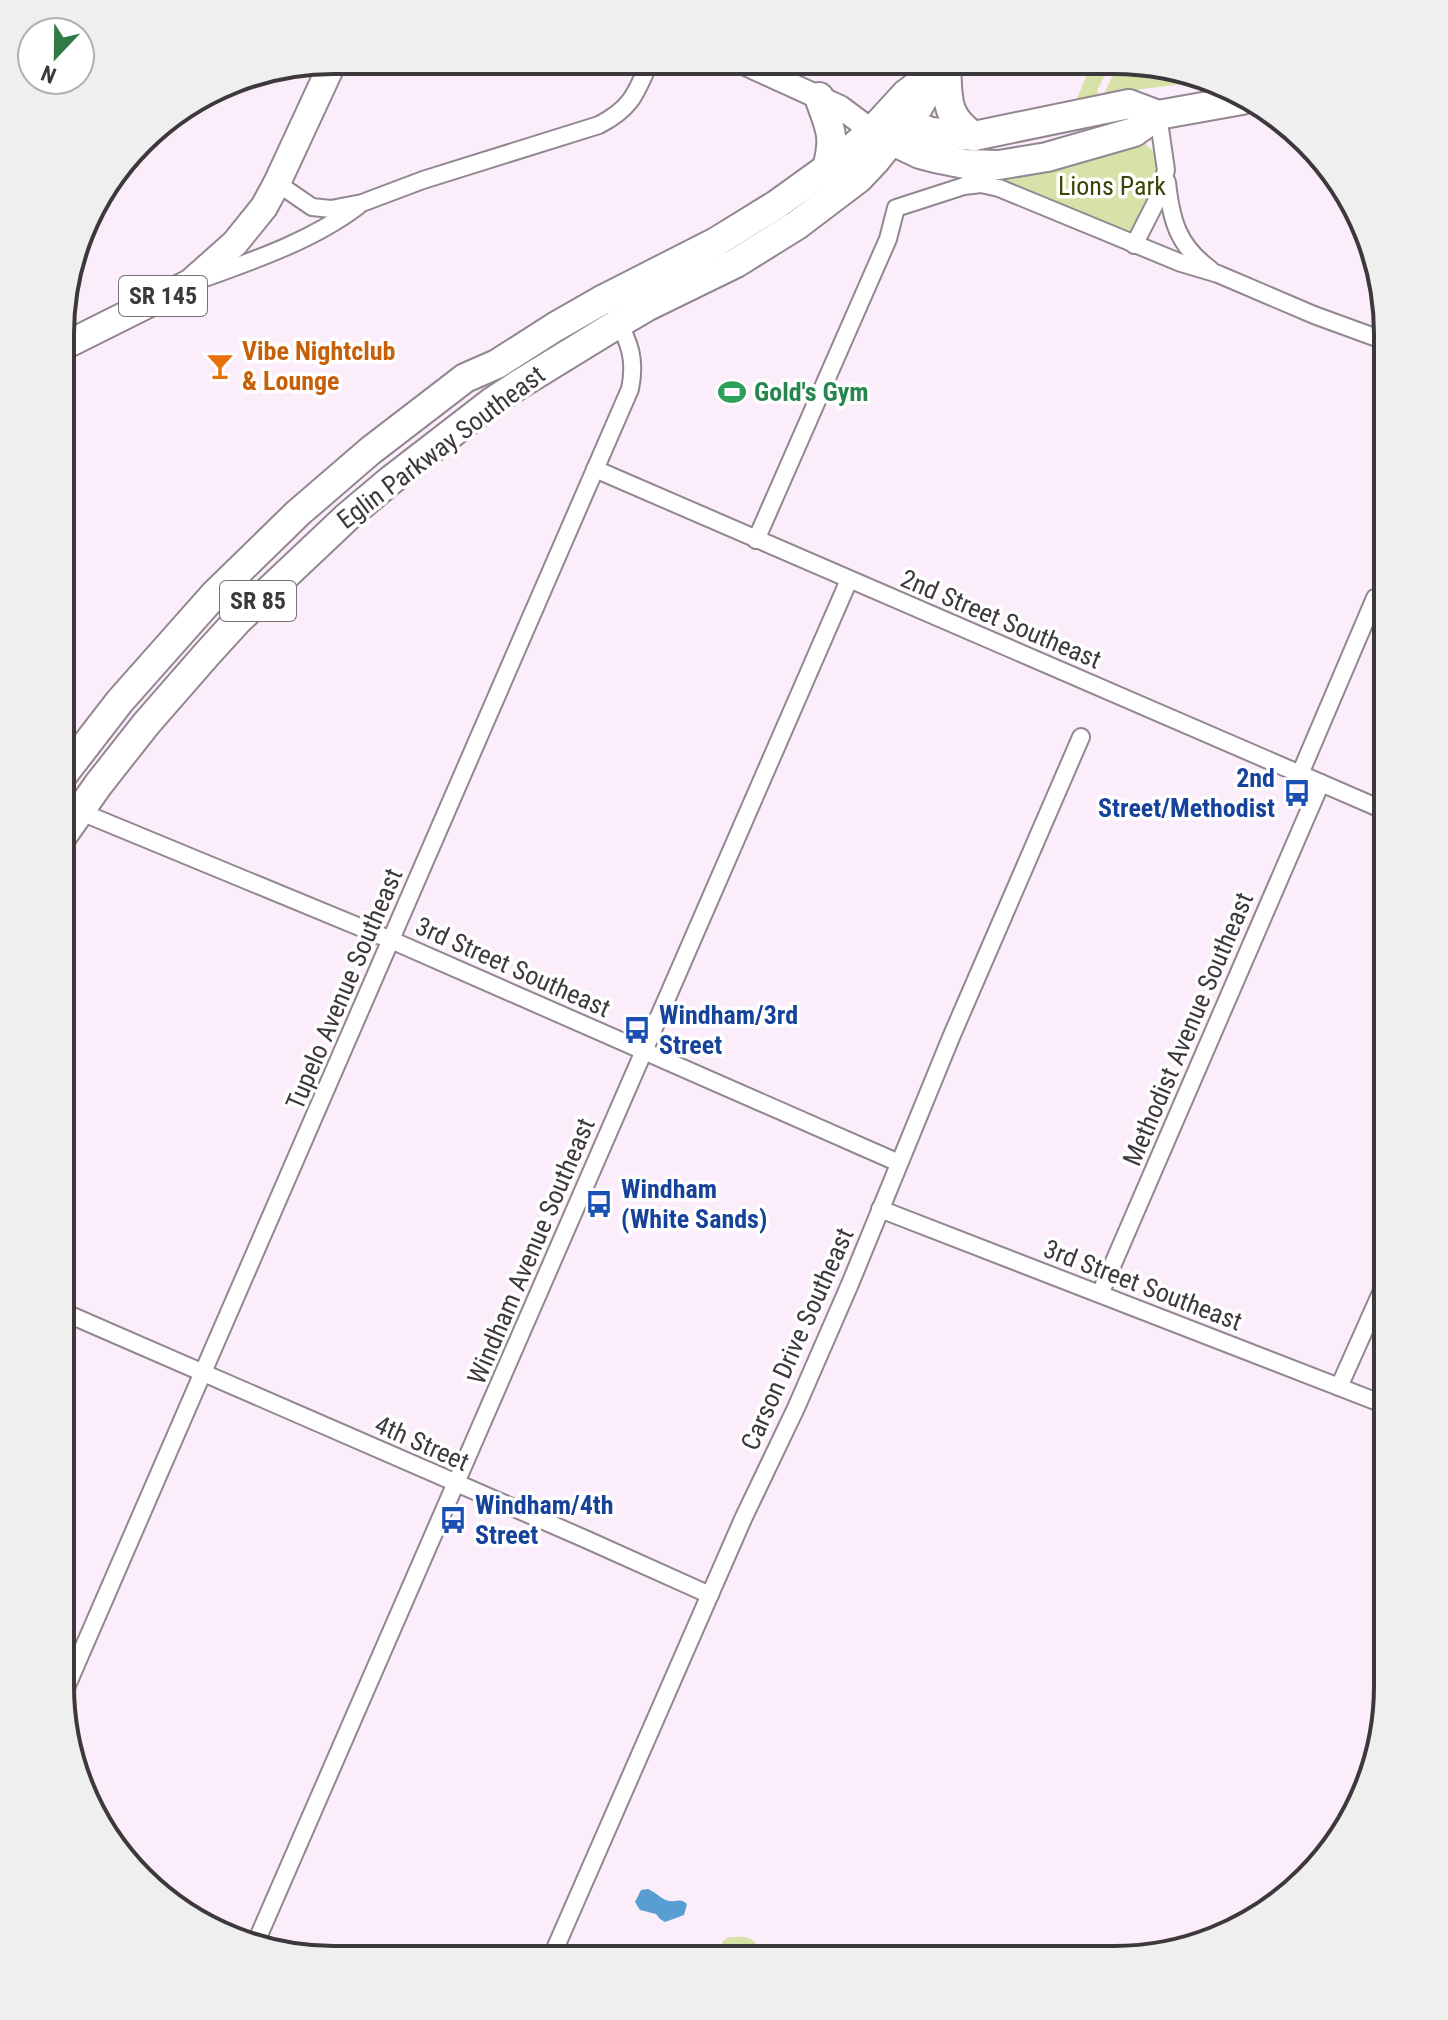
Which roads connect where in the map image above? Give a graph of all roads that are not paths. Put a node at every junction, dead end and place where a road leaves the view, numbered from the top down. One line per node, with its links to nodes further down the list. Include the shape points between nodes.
1 (327, 74): 13 (main road, SR 145)
2 (644, 74): 14 (street, via 619,115 599,125)
3 (768, 74): 6 (street)
4 (932, 74): 9 (highway, Eglin Parkway Southeast / SR 85, via 906,94)
5 (945, 74): 10 (highway, via 953,117)
6 (830, 102): 9 (street); 11 (highway, via 832,150)
7 (1231, 102): 8 (highway)
8 (1158, 115): 9 (highway, via 1134,132 1011,164 953,162 920,154); 10 (highway, via 1129,104); 12 (street)
9 (889, 127): 10 (highway); 11 (highway, Eglin Parkway Southeast / SR 85); 18 (highway, Eglin Parkway Southeast / SR 85, via 859,178 797,225 736,263 648,306)
10 (974, 136)
11 (827, 168): 18 (highway, Eglin Parkway Southeast / SR 85)
12 (1166, 170): 15 (street); 16 (street, via 1177,231 1188,250)
13 (277, 183): 14 (street, via 312,207); 17 (main road, SR 145, via 235,243)
14 (362, 203): 17 (street, via 295,241)
15 (1134, 245): 16 (street); 22 (street, via 981,184 896,208 888,239)
16 (1218, 274): 19 (street)
17 (190, 283): 20 (main road, SR 145)
18 (611, 311): 21 (street, Tupelo Avenue Southeast, via 634,370); 26 (highway, Eglin Parkway Southeast / SR 85, via 555,327 465,378 370,451 214,595); 29 (highway, Eglin Parkway Southeast / SR 85, via 575,348 492,402 321,540 238,620 98,785)
19 (1374, 337)
20 (74, 341)
21 (595, 469): 22 (street, 2nd Street Southeast); 32 (street, Tupelo Avenue Southeast)
22 (756, 540): 23 (street, 2nd Street Southeast)
23 (849, 580): 27 (street, 2nd Street Southeast); 33 (street, Windham Avenue Southeast)
24 (1374, 601): 27 (street)
25 (1081, 737): 34 (street, Carson Drive Southeast)
26 (74, 760)
27 (1300, 774): 28 (street, 2nd Street Southeast)
28 (1321, 783): 30 (street, 2nd Street Southeast); 36 (street, Methodist Avenue Southeast)
29 (74, 804)
30 (1374, 806)
31 (74, 807): 32 (street, 3rd Street Southeast)
32 (391, 940): 33 (street, 3rd Street Southeast); 39 (street, Tupelo Avenue Southeast)
33 (644, 1051): 34 (street, 3rd Street Southeast); 42 (street, Windham Avenue Southeast)
34 (899, 1163): 35 (street, Carson Drive Southeast)
35 (880, 1209): 36 (street, 3rd Street Southeast); 43 (street, Carson Drive Southeast)
36 (1100, 1294): 40 (street, 3rd Street Southeast)
37 (1373, 1310): 40 (street)
38 (74, 1317): 39 (street, 4th Street)
39 (203, 1373): 42 (street, 4th Street); 44 (street, Tupelo Avenue Southeast)
40 (1339, 1387): 41 (street, 3rd Street Southeast)
41 (1373, 1400)
42 (456, 1484): 43 (street, 4th Street); 45 (street, Windham Avenue Southeast)
43 (710, 1595): 46 (street, Carson Drive Southeast)
44 (74, 1669)
45 (259, 1935)
46 (556, 1946)

